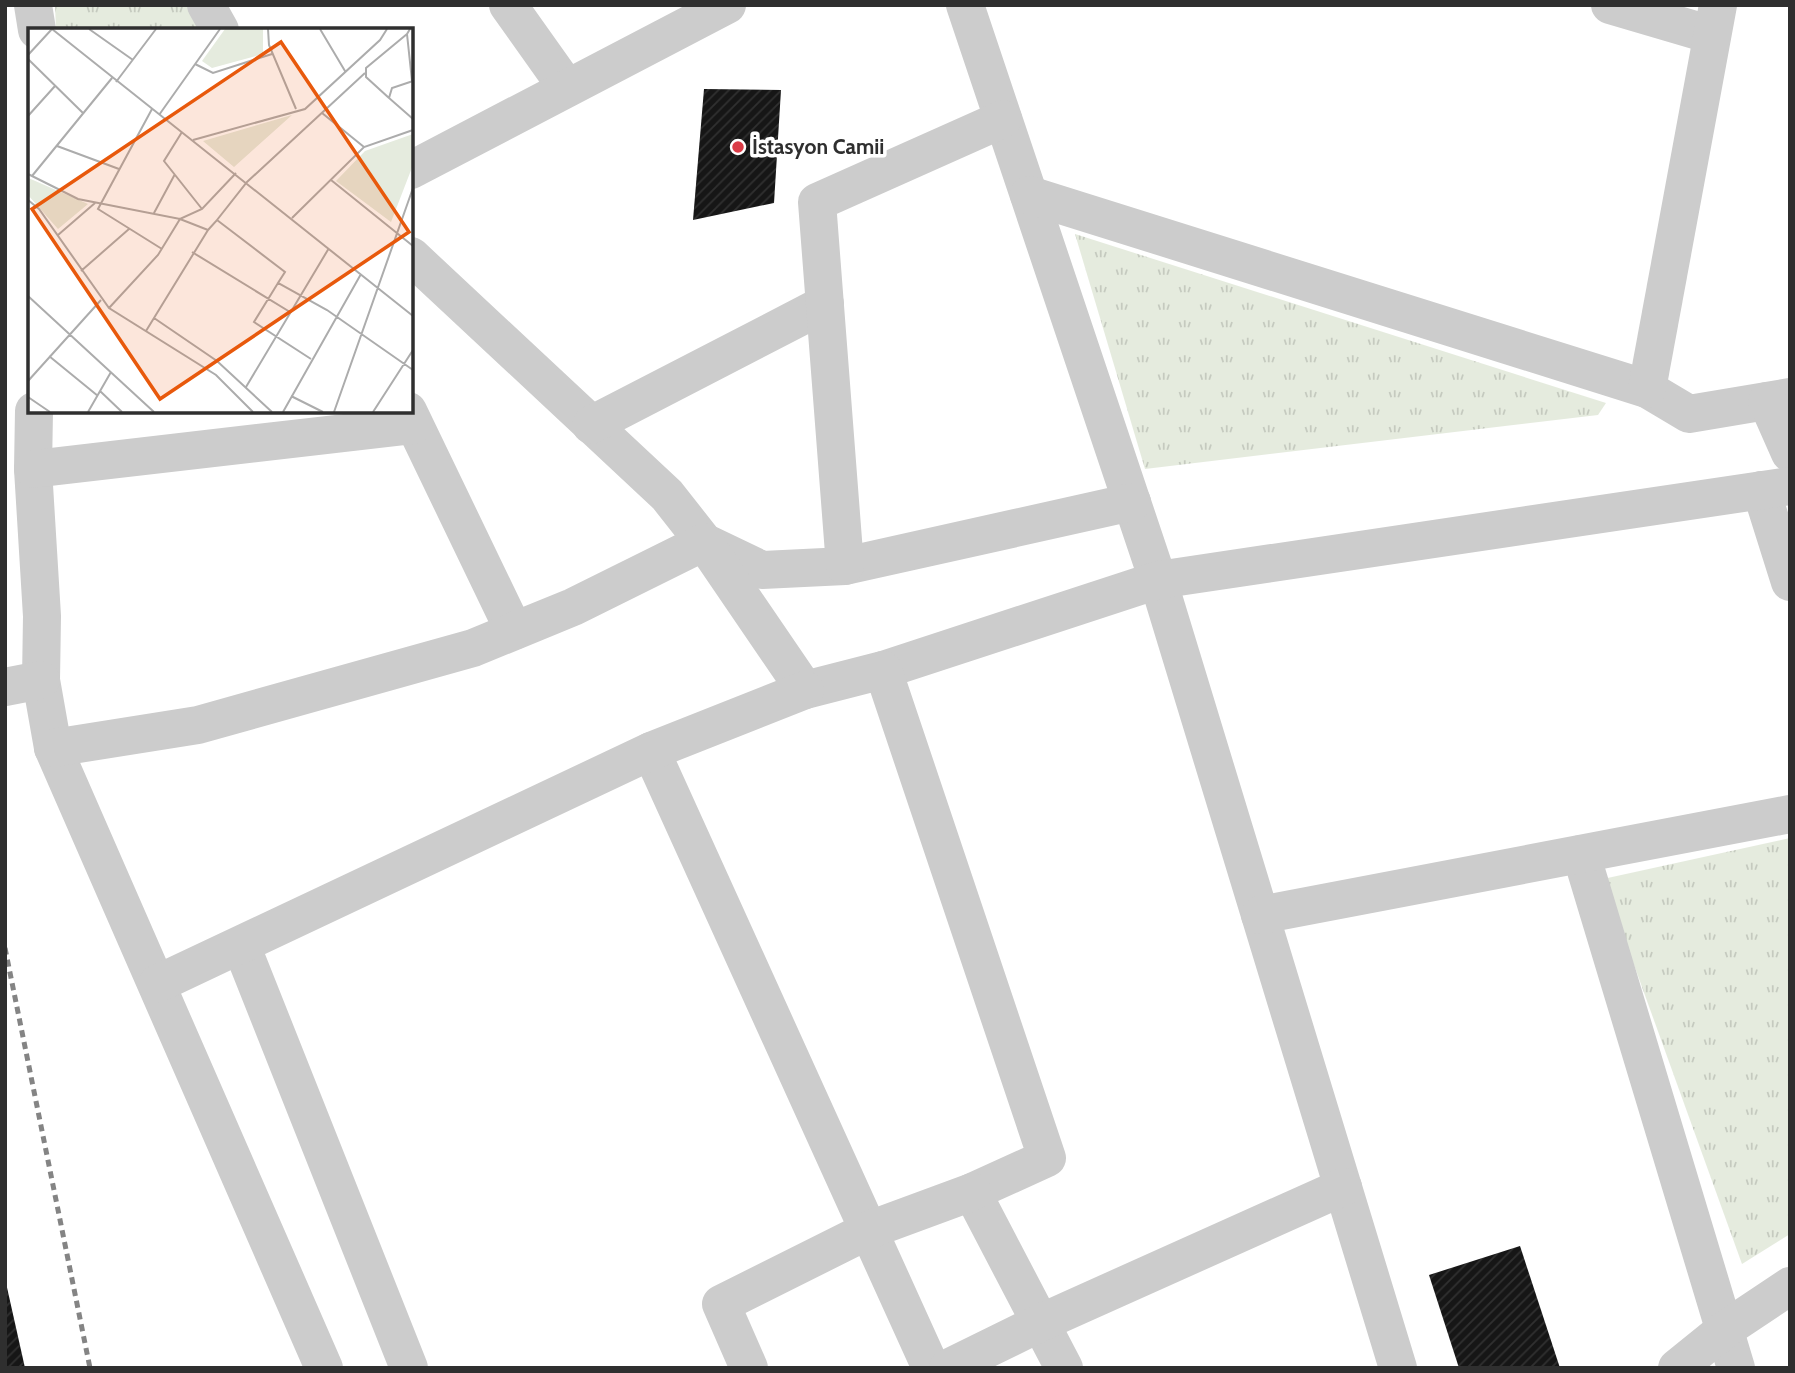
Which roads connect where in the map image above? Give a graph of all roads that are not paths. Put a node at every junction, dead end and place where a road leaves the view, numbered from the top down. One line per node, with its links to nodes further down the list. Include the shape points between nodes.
1 (33, 5): 8 (street)
2 (206, 5): 9 (street)
3 (508, 5): 10 (street)
4 (727, 5): 10 (street)
5 (965, 5): 11 (street)
6 (1610, 5): 7 (street)
7 (1715, 20): 16 (street)
8 (37, 28)
9 (219, 28)
10 (567, 88): 12 (street)
11 (1003, 119): 13 (street); 15 (street, via 817,202)
12 (413, 169)
13 (1029, 195): 16 (street); 24 (street)
14 (413, 258): 20 (street)
15 (825, 304): 20 (street); 26 (street)
16 (1647, 389): 17 (street, via 1689,414)
17 (1778, 399): 21 (street)
18 (34, 413): 22 (street)
19 (411, 418): 22 (street); 29 (street)
20 (591, 425): 25 (street, via 667,495)
21 (1790, 453)
22 (33, 470): 31 (street, via 42,616)
23 (1775, 488): 27 (street); 28 (street)
24 (1132, 502): 26 (street); 27 (street)
25 (704, 542): 26 (street, via 762,570); 29 (street); 32 (street)
26 (845, 566)
27 (1158, 580): 30 (street); 37 (street)
28 (1790, 582)
29 (514, 631): 33 (street, via 473,648 198,725)
30 (883, 670): 32 (street); 41 (street, via 1047,1158)
31 (23, 684): 33 (street)
32 (805, 690): 34 (street)
33 (53, 748): 39 (street)
34 (651, 751): 38 (street); 42 (street)
35 (1790, 814): 36 (street)
36 (1581, 854): 37 (street); 45 (street)
37 (1260, 915): 40 (street)
38 (241, 945): 39 (street); 47 (street)
39 (158, 984): 46 (street)
40 (1343, 1188): 44 (street); 52 (street)
41 (972, 1192): 42 (street); 44 (street)
42 (869, 1230): 48 (street, via 721,1304); 49 (street)
43 (1790, 1286): 45 (street)
44 (1040, 1323): 50 (street); 51 (street)
45 (1724, 1330): 53 (street); 54 (street)
46 (324, 1368)
47 (409, 1368)
48 (749, 1368)
49 (931, 1368)
50 (948, 1368)
51 (1064, 1368)
52 (1398, 1368)
53 (1676, 1368)
54 (1736, 1368)

